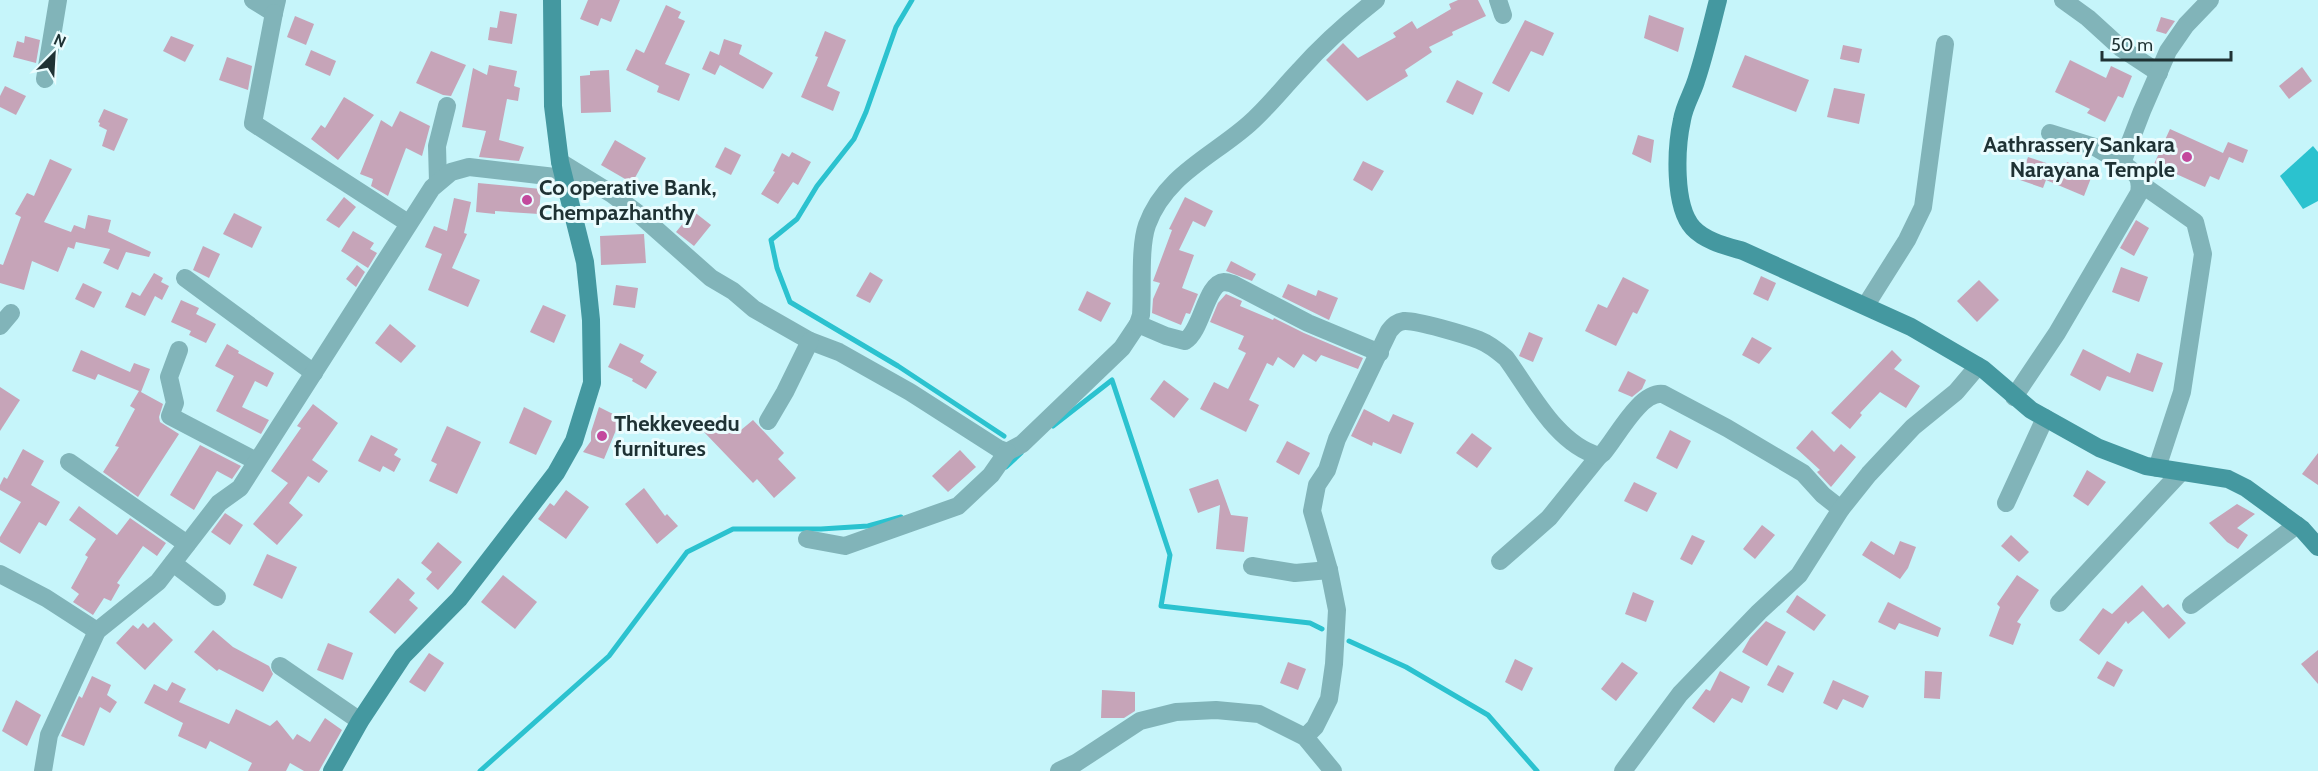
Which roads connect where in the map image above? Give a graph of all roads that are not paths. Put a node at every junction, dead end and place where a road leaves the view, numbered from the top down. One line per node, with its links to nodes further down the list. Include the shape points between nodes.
1 (58, 0): 11 (street)
2 (253, 0): 8 (street)
3 (552, 0): 15 (main road, via 553,106)
4 (1376, 0): 21 (street, via 1300,69 1248,125 1186,170 1159,200 1145,235 1142,315)
5 (1718, 0): 20 (main road, via 1682,118 1678,165 1685,214 1701,234)
6 (2063, 0): 10 (street, via 2121,48)
7 (2210, 0): 10 (street, via 2186,25)
8 (276, 7): 18 (street, via 253,123)
9 (1945, 44): 20 (street, via 1923,207)
10 (2159, 73): 14 (street)
11 (45, 79)
12 (447, 106): 16 (street, via 437,146)
13 (2050, 133): 14 (street, via 2096,147)
14 (2122, 164): 17 (street, via 2138,175)
15 (562, 170): 16 (street, via 469,167 451,172); 22 (street, via 612,194 711,278 754,309); 52 (main road, via 585,262 591,320 592,383 574,441 556,473 459,599 403,656)
16 (438, 182): 18 (street)
17 (2141, 184): 27 (street, via 2122,224); 34 (street, via 2195,222 2203,254 2182,392)
18 (408, 223): 26 (street)
19 (185, 278): 26 (street)
20 (1866, 305): 25 (main road)
21 (1138, 324): 24 (street, via 1185,341 1194,333 1212,290 1224,282); 30 (street, via 1122,348 1022,444)
22 (810, 341): 29 (street); 30 (street, via 861,363)
23 (179, 350): 32 (street, via 169,377 175,403 170,416)
24 (1380, 353): 31 (street, via 1395,324 1407,321 1480,340 1506,358 1545,414 1576,447); 45 (street, via 1317,485 1312,511)
25 (1978, 366): 27 (main road); 37 (street, via 1956,392 1913,427)
26 (314, 373): 32 (street)
27 (2014, 397): 28 (main road)
28 (2045, 418): 34 (main road, via 2099,448); 36 (street)
29 (768, 421)
30 (1007, 452): 39 (street, via 991,475 958,506 845,546)
31 (1599, 456): 37 (street, via 1641,404 1652,395 1663,394 1803,473); 42 (street, via 1549,518)
32 (256, 461): 40 (street, via 240,488 219,504)
33 (69, 462): 40 (street)
34 (2157, 468): 35 (main road)
35 (2181, 472): 38 (main road, via 2228,479); 48 (street)
36 (2006, 503)
37 (1841, 510): 59 (street, via 1799,575 1680,694)
38 (2297, 525): 41 (main road); 49 (street)
39 (807, 539)
40 (187, 544): 43 (street)
41 (2318, 547)
42 (1500, 561)
43 (173, 563): 47 (street); 50 (street, via 158,582)
44 (1252, 567): 45 (street, via 1295,573)
45 (1329, 570): 53 (street, via 1337,610 1329,699 1315,727)
46 (0, 574): 50 (street)
47 (217, 597)
48 (2059, 603)
49 (2191, 605)
50 (98, 631): 55 (street, via 49,735)
51 (280, 666): 52 (street)
52 (360, 721): 56 (main road)
53 (1305, 737): 54 (street, via 1259,714 1176,712 1140,721); 58 (street)
54 (1077, 767): 57 (street)
55 (43, 771)
56 (333, 771)
57 (1059, 771)
58 (1333, 771)
59 (1623, 771)

